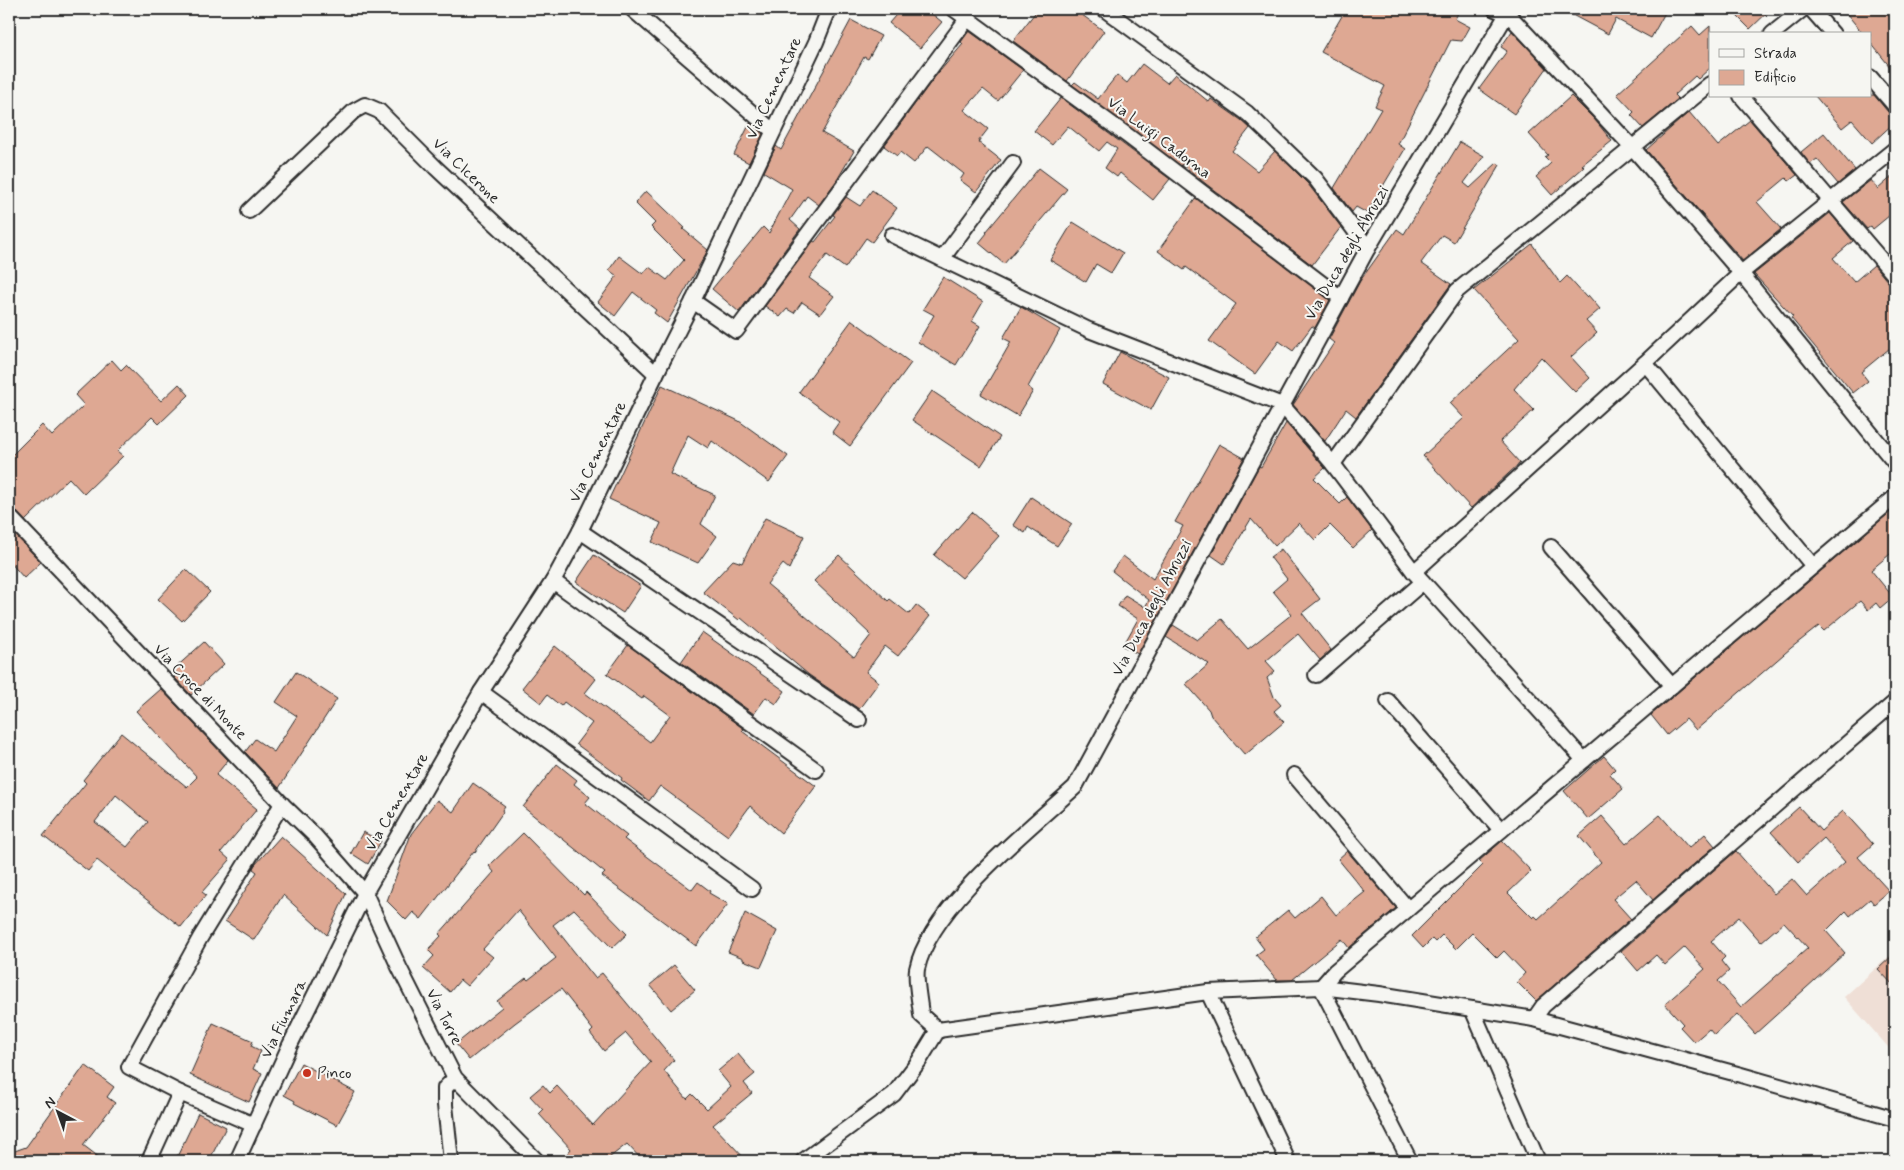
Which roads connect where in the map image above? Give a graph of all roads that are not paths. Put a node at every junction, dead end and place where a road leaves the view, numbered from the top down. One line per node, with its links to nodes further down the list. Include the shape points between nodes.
1 (632, 9): 15 (street)
2 (829, 9): 15 (street, Via Cementare)
3 (954, 9): 8 (street, Via Luigi Cadorna)
4 (1104, 9): 22 (street, via 1247,113 1315,178)
5 (1803, 9): 9 (street)
6 (1811, 9): 10 (street)
7 (1504, 11): 16 (street); 22 (street, Via Duca degli Abruzzi)
8 (967, 19): 26 (street, Via Luigi Cadorna); 27 (street, via 736,332)
9 (1774, 32)
10 (1831, 32)
11 (1872, 79): 14 (street)
12 (1709, 85): 16 (street)
13 (1742, 98): 19 (street)
14 (1895, 106)
15 (773, 131): 27 (street, Via Cementare)
16 (1632, 147): 24 (street); 32 (street, via 1456,291)
17 (1895, 149): 19 (street)
18 (1013, 163): 23 (street)
19 (1831, 200): 24 (street); 25 (street)
20 (249, 211): 29 (street, Via CIcerone, via 354,111 365,105 379,111)
21 (892, 235): 23 (street)
22 (1368, 248): 26 (street, Via Duca degli Abruzzi)
23 (942, 260): 30 (street, via 1089,330)
24 (1741, 273): 28 (street); 31 (street)
25 (1895, 276)
26 (1341, 298): 30 (street, Via Duca degli Abruzzi)
27 (693, 301): 29 (street, Via Cementare)
28 (1645, 363): 37 (street); 38 (street)
29 (656, 374): 35 (street, Via Cementare)
30 (1282, 406): 32 (street); 58 (street, Via Duca degli Abruzzi, via 1075,787 953,903 925,945 916,971 921,1014)
31 (1895, 463)
32 (1333, 464): 38 (street)
33 (1895, 497): 37 (street)
34 (9, 516): 49 (street, Via Croce di Monte)
35 (580, 531): 39 (street, Via Cementare); 45 (street)
36 (1551, 547): 41 (street)
37 (1814, 566): 41 (street)
38 (1419, 577): 40 (street); 46 (street)
39 (553, 581): 42 (street, Via Cementare); 47 (street)
40 (1316, 675)
41 (1672, 686): 46 (street)
42 (481, 692): 51 (street); 52 (street, Via Cementare)
43 (1388, 701): 50 (street)
44 (1895, 702): 57 (street, via 1543,1006)
45 (859, 720)
46 (1584, 760): 50 (street)
47 (816, 770)
48 (1294, 775): 53 (street)
49 (282, 804): 52 (street, Via Croce di Monte); 60 (street, via 200,938 129,1067)
50 (1501, 830): 53 (street)
51 (752, 889)
52 (366, 893): 59 (street, Via Torre); 62 (street, Via Fiumara, via 290,1045)
53 (1408, 909): 54 (street)
54 (1320, 987): 55 (street); 56 (street); 69 (street)
55 (1208, 992): 58 (street); 68 (street)
56 (1472, 1009): 57 (street); 70 (street)
57 (1534, 1020): 61 (street)
58 (938, 1030): 67 (street, via 894,1094)
59 (455, 1078): 65 (street, via 445,1088); 66 (street, Via Torre)
60 (180, 1092): 62 (street); 63 (street)
61 (1895, 1119)
62 (254, 1126): 64 (street, Via Fiumara)
63 (148, 1161)
64 (238, 1161)
65 (451, 1161)
66 (537, 1161)
67 (803, 1161)
68 (1288, 1161)
69 (1410, 1161)
70 (1538, 1161)

